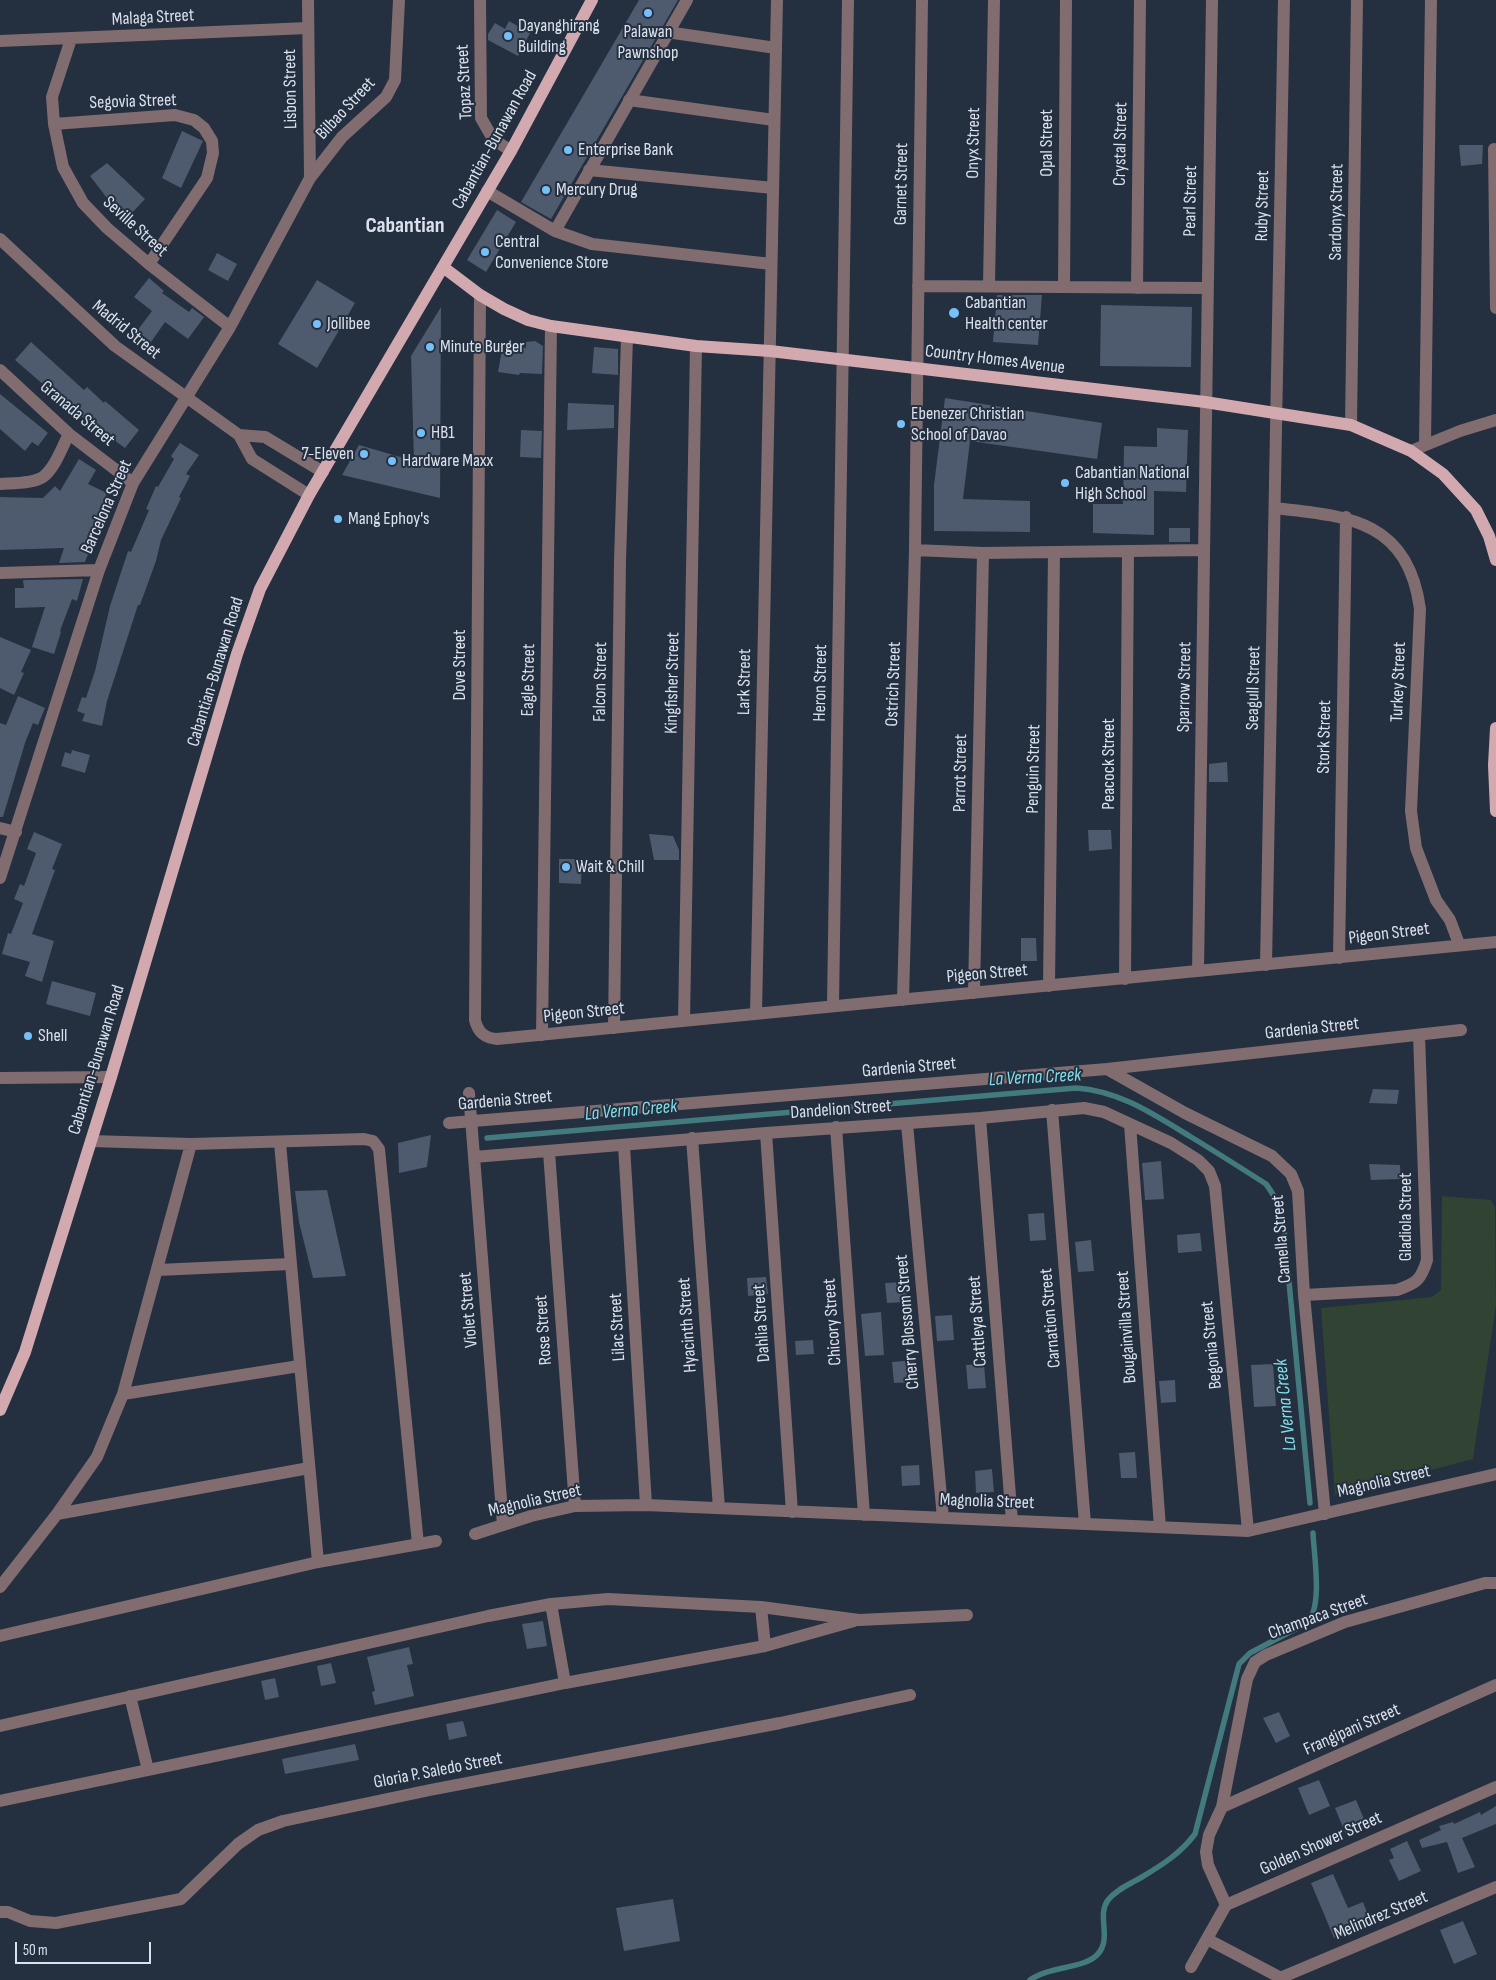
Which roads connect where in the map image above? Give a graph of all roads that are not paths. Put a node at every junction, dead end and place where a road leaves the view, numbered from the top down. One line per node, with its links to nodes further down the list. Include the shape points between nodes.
1 (308, 0): 16 (street, Lisbon Street)
2 (399, 0): 27 (street, Bilbao Street, via 395,80 386,97 342,137)
3 (480, 0): 25 (street, Topaz Street, via 480,118 493,139)
4 (592, 0): 25 (main road, Cabantian-Bunawan Road)
5 (687, 0): 17 (street)
6 (777, 0): 20 (street, Lark Street)
7 (848, 0): 47 (street, Heron Street)
8 (922, 0): 35 (street, Garnet Street)
9 (994, 0): 36 (street, Onyx Street)
10 (1066, 0): 37 (street, Opal Street)
11 (1140, 0): 38 (street, Crystal Street)
12 (1212, 0): 39 (street, Pearl Street)
13 (1284, 0): 52 (street, Ruby Street)
14 (1358, 0): 54 (street, Sardonyx Street)
15 (1431, 0): 57 (street)
16 (308, 28): 18 (street, Malaga Street); 27 (street, Lisbon Street)
17 (668, 32): 20 (street); 21 (street)
18 (71, 39): 19 (street, Malaga Street); 23 (street, Seville Street, via 52,97)
19 (0, 41)
20 (776, 48): 22 (street, Lark Street)
21 (629, 100): 22 (street); 26 (street)
22 (774, 120): 28 (street, Lark Street)
23 (54, 124): 32 (street, Seville Street, via 63,166 83,203 106,228); 32 (street, Segovia Street, via 175,115 194,120 204,128 212,141 213,153 207,178)
24 (1494, 149): 41 (street)
25 (511, 151): 29 (main road, Cabantian-Bunawan Road)
26 (590, 170): 28 (street); 30 (street)
27 (310, 178): 43 (street, Barcelona Street)
28 (773, 188): 33 (street, Lark Street)
29 (487, 191): 30 (street); 34 (main road, Cabantian-Bunawan Road)
30 (555, 231): 33 (street, via 613,248)
31 (0, 238): 50 (street, Madrid Street, via 115,346)
32 (149, 264): 43 (street, Seville Street)
33 (772, 264): 46 (street, Lark Street)
34 (443, 266): 40 (main road, Country Homes Avenue); 59 (main road, Cabantian-Bunawan Road)
35 (918, 286): 36 (street); 48 (street, Garnet Street)
36 (989, 286): 37 (street)
37 (1064, 287): 38 (street)
38 (1136, 288): 39 (street)
39 (1207, 288): 51 (street, Pearl Street)
40 (480, 295): 42 (main road, Country Homes Avenue, via 528,320); 92 (street, Dove Street, via 475,1020)
41 (1496, 308)
42 (551, 326): 44 (main road, Country Homes Avenue); 93 (street, Eagle Street)
43 (230, 327): 50 (street, Barcelona Street)
44 (627, 337): 45 (main road, Country Homes Avenue); 90 (street, Falcon Street, via 620,561)
45 (696, 346): 46 (main road, Country Homes Avenue); 89 (street, Kingfisher Street)
46 (770, 351): 47 (main road, Country Homes Avenue); 88 (street, Lark Street)
47 (842, 360): 48 (main road, Country Homes Avenue); 87 (street, Heron Street)
48 (917, 369): 51 (main road, Country Homes Avenue); 65 (street, Ostrich Street)
49 (0, 370): 55 (street, Granada Street)
50 (185, 398): 56 (street, Madrid Street); 60 (street, Barcelona Street)
51 (1205, 402): 52 (main road, Country Homes Avenue); 67 (street, Sparrow Street)
52 (1277, 412): 54 (main road, Country Homes Avenue); 63 (street, Seagull Street)
53 (1496, 420): 57 (street)
54 (1351, 425): 58 (main road, Country Homes Avenue)
55 (69, 434): 60 (street, Granada Street); 61 (street, via 55,462 42,477)
56 (240, 435): 59 (street, Madrid Street, via 266,437); 62 (street, Madrid Street, via 252,459)
57 (1425, 443): 58 (street)
58 (1411, 451): 70 (main road, Country Homes Avenue, via 1443,474 1476,510)
59 (322, 472): 62 (main road, Cabantian-Bunawan Road)
60 (133, 483): 71 (street, Barcelona Street)
61 (0, 484)
62 (309, 495): 96 (main road, Cabantian-Bunawan Road, via 260,589)
63 (1275, 508): 64 (street, Turkey Street); 81 (street, Seagull Street)
64 (1346, 517): 79 (street, Turkey Street, via 1385,537 1400,553 1417,591 1420,608 1411,811 1416,848 1436,900 1450,920); 80 (street, Stork Street)
65 (915, 550): 68 (street); 86 (street, Ostrich Street)
66 (1128, 550): 67 (street); 69 (street); 83 (street, Peacock Street)
67 (1203, 550): 82 (street, Sparrow Street)
68 (983, 553): 69 (street); 85 (street, Parrot Street)
69 (1054, 553): 84 (street, Penguin Street)
70 (1496, 560)
71 (99, 570): 72 (street); 76 (street, Barcelona Street)
72 (0, 573)
73 (1496, 728): 74 (main road)
74 (1496, 811)
75 (0, 828): 76 (street)
76 (16, 832): 77 (street, Barcelona Street)
77 (0, 878)
78 (1496, 942): 79 (street, Pigeon Street)
79 (1459, 944): 80 (street, Pigeon Street)
80 (1339, 958): 81 (street, Pigeon Street)
81 (1266, 965): 82 (street, Pigeon Street)
82 (1198, 972): 83 (street, Pigeon Street)
83 (1125, 979): 84 (street, Pigeon Street)
84 (1049, 986): 85 (street, Pigeon Street)
85 (974, 993): 86 (street, Pigeon Street)
86 (903, 1000): 87 (street, Pigeon Street)
87 (834, 1006): 88 (street, Pigeon Street)
88 (756, 1014): 89 (street, Pigeon Street)
89 (684, 1021): 90 (street, Pigeon Street)
90 (614, 1028): 93 (street, Pigeon Street)
91 (1461, 1030): 94 (street, Gardenia Street)
92 (482, 1034): 93 (street, Pigeon Street, via 498,1039)
93 (542, 1035)
94 (1419, 1035): 95 (street, Gardenia Street); 117 (street, Gladiola Street, via 1427,1260 1422,1277 1397,1290)
95 (1106, 1069): 101 (street, Gardenia Street); 117 (street, Camella Street, via 1272,1156 1291,1174 1298,1191)
96 (111, 1076): 97 (street); 108 (main road, Cabantian-Bunawan Road)
97 (0, 1078)
98 (469, 1093): 101 (street, Violet Street)
99 (1052, 1110): 100 (street, Dandelion Street); 104 (street, Dandelion Street, via 1084,1108 1104,1112); 132 (street, Carnation Street)
100 (980, 1118): 103 (street, Dandelion Street); 131 (street, Cattleya Street)
101 (471, 1122): 102 (street, Gardenia Street); 113 (street, Violet Street)
102 (449, 1123)
103 (907, 1124): 105 (street, Dandelion Street); 130 (street, Cherry Blossom Street)
104 (1130, 1124): 114 (street, Dandelion Street); 134 (street, Bougainvilla Street)
105 (836, 1127): 106 (street, Dandelion Street); 129 (street, Chicory Street)
106 (766, 1133): 107 (street, Dandelion Street); 126 (street, Dahlia Street)
107 (692, 1138): 111 (street, Dandelion Street); 125 (street, Hyacinth Street)
108 (90, 1141): 110 (street); 120 (main road, Cabantian-Bunawan Road, via 24,1352)
109 (280, 1143): 110 (street); 115 (street); 138 (street, via 364,1139 374,1141 380,1149)
110 (191, 1144): 116 (street)
111 (624, 1146): 112 (street, Dandelion Street); 123 (street, Lilac Street)
112 (549, 1152): 113 (street, Dandelion Street); 124 (street, Rose Street)
113 (474, 1157): 133 (street, Violet Street)
114 (1198, 1160): 135 (street, Begonia Street, via 1209,1171 1214,1186)
115 (290, 1264): 116 (street); 118 (street)
116 (158, 1270): 119 (street)
117 (1304, 1295): 128 (street, Camella Street)
118 (299, 1366): 119 (street); 121 (street)
119 (123, 1394): 127 (street, via 97,1457)
120 (0, 1410)
121 (309, 1468): 127 (street); 139 (street)
122 (1496, 1474): 128 (street, Magnolia Street)
123 (646, 1505): 124 (street, Magnolia Street); 125 (street, Magnolia Street)
124 (574, 1506): 133 (street, Magnolia Street)
125 (719, 1508): 126 (street, Magnolia Street)
126 (792, 1512): 129 (street, Magnolia Street)
127 (57, 1514): 141 (street)
128 (1326, 1514): 135 (street, Magnolia Street)
129 (864, 1515): 130 (street, Magnolia Street)
130 (943, 1518): 131 (street, Magnolia Street)
131 (1012, 1521): 132 (street, Magnolia Street)
132 (1085, 1524): 134 (street, Magnolia Street)
133 (503, 1525): 136 (street, Magnolia Street)
134 (1160, 1527): 135 (street, Magnolia Street)
135 (1248, 1531)
136 (476, 1534)
137 (436, 1541): 138 (street)
138 (418, 1544): 139 (street)
139 (318, 1562): 146 (street)
140 (1496, 1583): 156 (street, Champaca Street, via 1485,1583 1346,1622 1256,1662 1247,1679)
141 (0, 1587)
142 (551, 1604): 143 (street, via 608,1600); 148 (street); 151 (street)
143 (761, 1607): 145 (street); 147 (street)
144 (967, 1615): 145 (street)
145 (859, 1620): 147 (street)
146 (0, 1636)
147 (766, 1646): 148 (street)
148 (565, 1684): 153 (street)
149 (1496, 1685): 156 (street, Frangipani Street)
150 (910, 1695): 159 (street, Gloria P. Saledo Street, via 283,1821 258,1830 238,1844 181,1899 56,1923 30,1921)
151 (130, 1696): 152 (street); 153 (street)
152 (0, 1726)
153 (148, 1770): 155 (street)
154 (1496, 1787): 158 (street, Golden Shower Street)
155 (0, 1801)
156 (1222, 1807): 158 (street, Champaca Street, via 1209,1835 1206,1852 1208,1865)
157 (1496, 1887): 162 (street, Melindrez Street)
158 (1226, 1905): 160 (street)
159 (0, 1912)
160 (1207, 1939): 161 (street); 162 (street)
161 (1192, 1967)
162 (1282, 1979)

